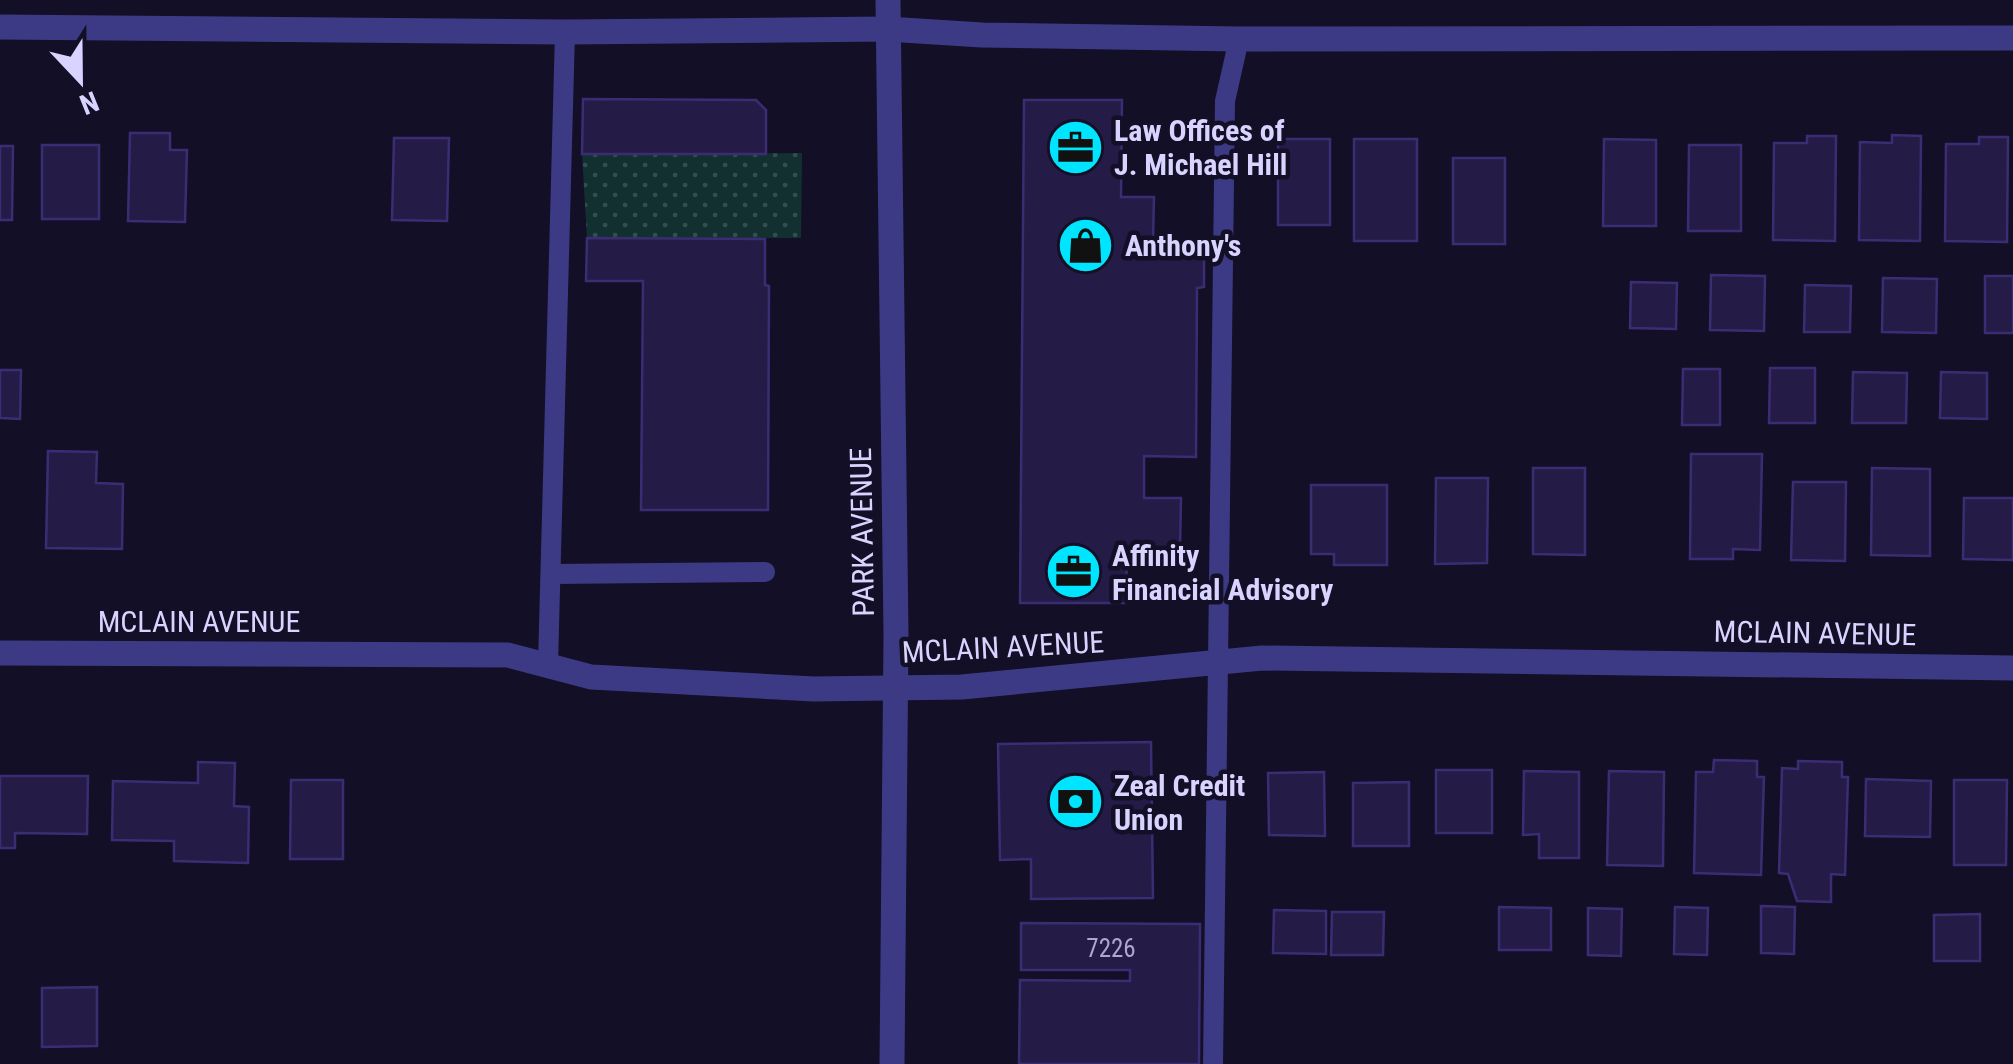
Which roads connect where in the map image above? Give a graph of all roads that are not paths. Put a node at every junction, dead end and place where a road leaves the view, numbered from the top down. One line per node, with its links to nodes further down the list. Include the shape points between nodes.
1 (888, 0): 3 (street, PARK AVENUE)
2 (0, 27): 4 (street)
3 (887, 28): 4 (street); 6 (street); 13 (street, PARK AVENUE)
4 (565, 32): 8 (lane)
5 (2013, 38): 6 (street)
6 (1239, 40): 10 (lane, via 1225,101)
7 (765, 572): 8 (lane)
8 (551, 574): 11 (lane)
9 (0, 652): 11 (street, MCLAIN AVENUE, via 508,656)
10 (1219, 663): 12 (street, MCLAIN AVENUE, via 1262,658); 13 (street, MCLAIN AVENUE, via 962,687); 15 (lane)
11 (548, 664): 13 (street, MCLAIN AVENUE, via 591,677 814,689)
12 (2013, 668)
13 (894, 686): 14 (street, PARK AVENUE)
14 (892, 1064)
15 (1213, 1064)

